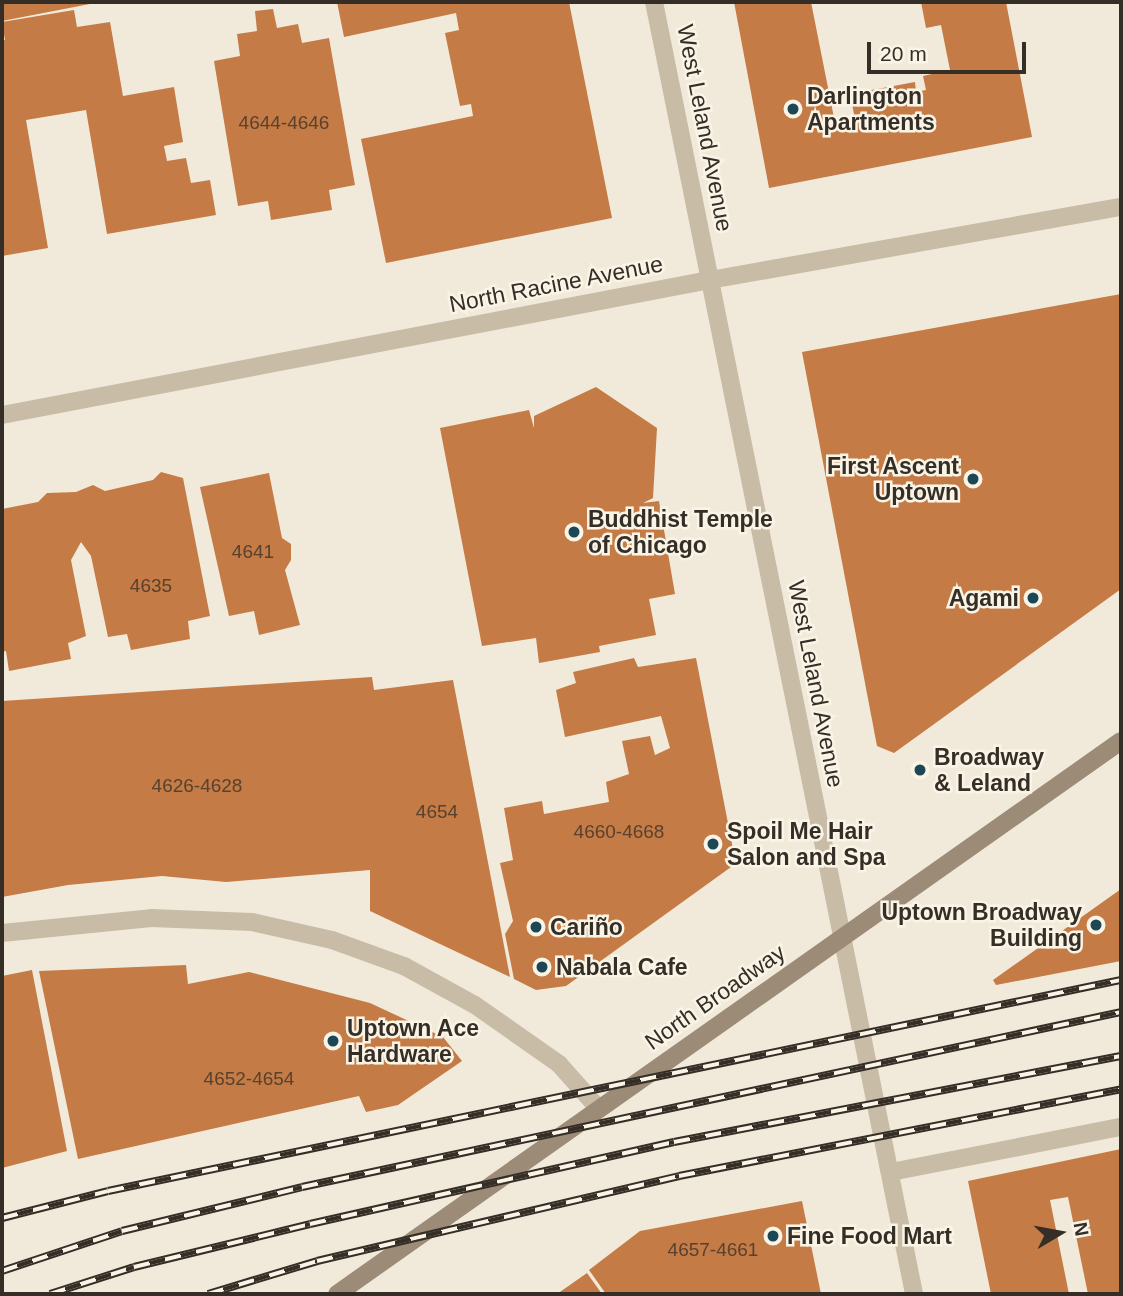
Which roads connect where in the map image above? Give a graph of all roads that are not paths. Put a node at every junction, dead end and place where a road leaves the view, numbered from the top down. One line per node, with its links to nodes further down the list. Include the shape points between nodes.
1 (654, 2): 3 (street, West Leland Avenue)
2 (1121, 207): 3 (street, North Racine Avenue)
3 (710, 280): 4 (street, North Racine Avenue); 7 (street, West Leland Avenue)
4 (2, 415)
5 (1121, 741): 7 (main road, North Broadway)
6 (2, 933): 8 (street, via 151,918 252,922 332,940 404,966 475,1005 559,1064)
7 (842, 939): 8 (main road, North Broadway); 10 (street, West Leland Avenue)
8 (598, 1108): 11 (main road, North Broadway)
9 (1121, 1127): 10 (street)
10 (891, 1172): 12 (street, West Leland Avenue)
11 (337, 1294)
12 (914, 1294)

